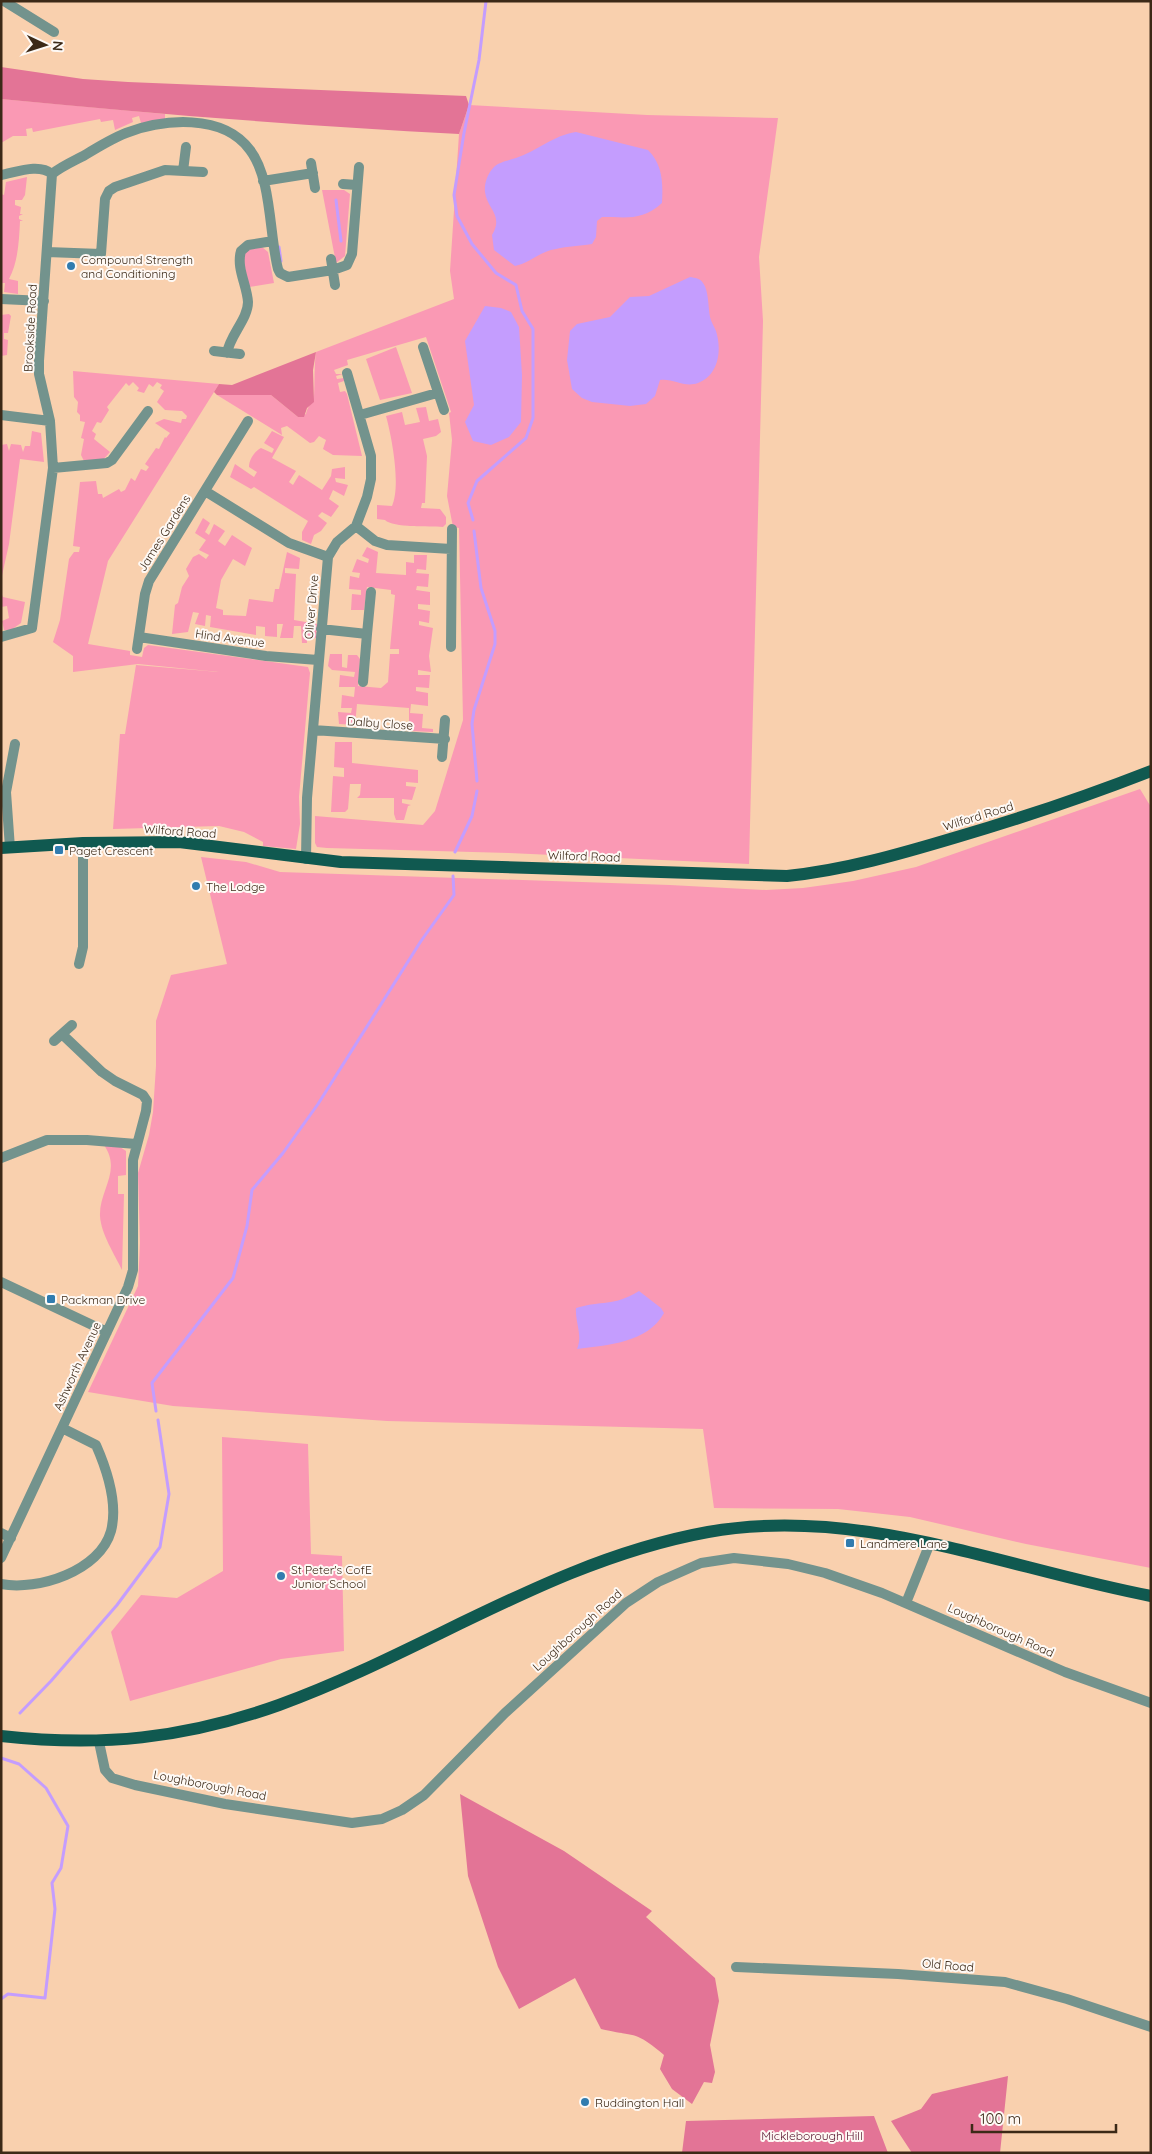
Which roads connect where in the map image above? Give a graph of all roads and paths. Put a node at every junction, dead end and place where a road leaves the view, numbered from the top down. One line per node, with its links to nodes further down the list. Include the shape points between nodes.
1 (4, 1): 2 (street)
2 (54, 32)
3 (186, 148): 5 (street)
4 (359, 167): 11 (street)
5 (183, 171): 6 (street); 14 (street, via 156,172 109,191 105,199 101,254)
6 (202, 172)
7 (52, 174): 8 (street, via 37,168); 9 (street, via 125,134 174,122 211,125 232,133 250,150); 14 (street, Brookside Road)
8 (1, 175)
9 (263, 181): 12 (street, via 312,168); 13 (street)
10 (343, 184): 11 (street)
11 (357, 185): 16 (street, via 351,259 344,267)
12 (315, 188)
13 (273, 240): 16 (street, via 278,269 284,276); 22 (street, via 248,245 241,251 248,304)
14 (47, 252): 19 (street, Brookside Road)
15 (331, 259): 16 (street)
16 (333, 270): 17 (street)
17 (336, 285)
18 (1, 299): 19 (street)
19 (44, 301): 30 (street, Brookside Road, via 39,374)
20 (423, 347): 25 (street)
21 (214, 351): 22 (street)
22 (227, 353): 23 (street)
23 (240, 354)
24 (347, 373): 29 (street)
25 (437, 393): 26 (street); 29 (street)
26 (444, 410)
27 (148, 411): 32 (street, via 112,460)
28 (1, 415): 30 (street)
29 (360, 415): 34 (street, via 371,456 371,479)
30 (50, 421): 32 (street, Brookside Road)
31 (248, 421): 33 (street, James Gardens)
32 (53, 468): 41 (street, Brookside Road, via 32,628)
33 (206, 491): 37 (street, James Gardens, via 289,543); 42 (street, James Gardens, via 149,581)
34 (356, 526): 36 (street, via 375,541 387,545); 37 (street, via 337,542)
35 (452, 529): 36 (street)
36 (451, 549): 43 (street)
37 (328, 557): 39 (street, Oliver Drive)
38 (371, 592): 40 (street)
39 (321, 629): 40 (street); 45 (street, Oliver Drive)
40 (367, 634): 46 (street)
41 (1, 637)
42 (139, 637): 44 (street, James Gardens); 45 (street, Hind Avenue, via 266,656)
43 (451, 647)
44 (137, 649)
45 (318, 660): 48 (street, Oliver Drive)
46 (364, 682)
47 (445, 720): 49 (street)
48 (313, 730): 49 (street, Dalby Close); 55 (street, Oliver Drive)
49 (444, 739): 51 (street)
50 (14, 744): 54 (street, via 6,792)
51 (442, 757)
52 (1151, 771): 55 (main road, Wilford Road, via 910,852 854,866 787,876)
53 (83, 843): 54 (main road, Wilford Road); 55 (main road, Wilford Road, via 187,843); 56 (street, via 83,944)
54 (6, 848)
55 (306, 859)
56 (79, 964)
57 (72, 1025): 58 (street)
58 (62, 1034): 59 (street); 60 (street, Ashworth Avenue, via 102,1072 143,1095 146,1110)
59 (54, 1041)
60 (136, 1144): 61 (street, via 47,1140); 63 (street, Ashworth Avenue, via 132,1173 132,1275)
61 (1, 1158)
62 (1, 1282): 63 (street)
63 (106, 1332): 64 (street, Ashworth Avenue)
64 (62, 1428): 66 (street, Ashworth Avenue); 69 (street, via 96,1445 110,1490 110,1533 104,1545 90,1559 64,1576 31,1585)
65 (1, 1533): 66 (street)
66 (11, 1538): 68 (street, Ashworth Avenue)
67 (930, 1543): 70 (main road, via 1111,1589); 71 (street); 74 (main road, via 861,1530 788,1525 719,1531 669,1540 588,1564 368,1668 279,1705 201,1728)
68 (1, 1558)
69 (1, 1584)
70 (1151, 1596)
71 (906, 1603): 72 (street, Loughborough Road, via 1049,1666); 74 (street, Loughborough Road, via 825,1573 788,1564 734,1558 701,1563 658,1582 626,1602 505,1714 424,1795 402,1810 371,1822 352,1823 225,1804 135,1785 112,1778 103,1762)
72 (1151, 1703)
73 (1, 1736): 74 (main road)
74 (99, 1742)
75 (736, 1967): 76 (street, Old Road, via 1005,1982)
76 (1151, 2027)

